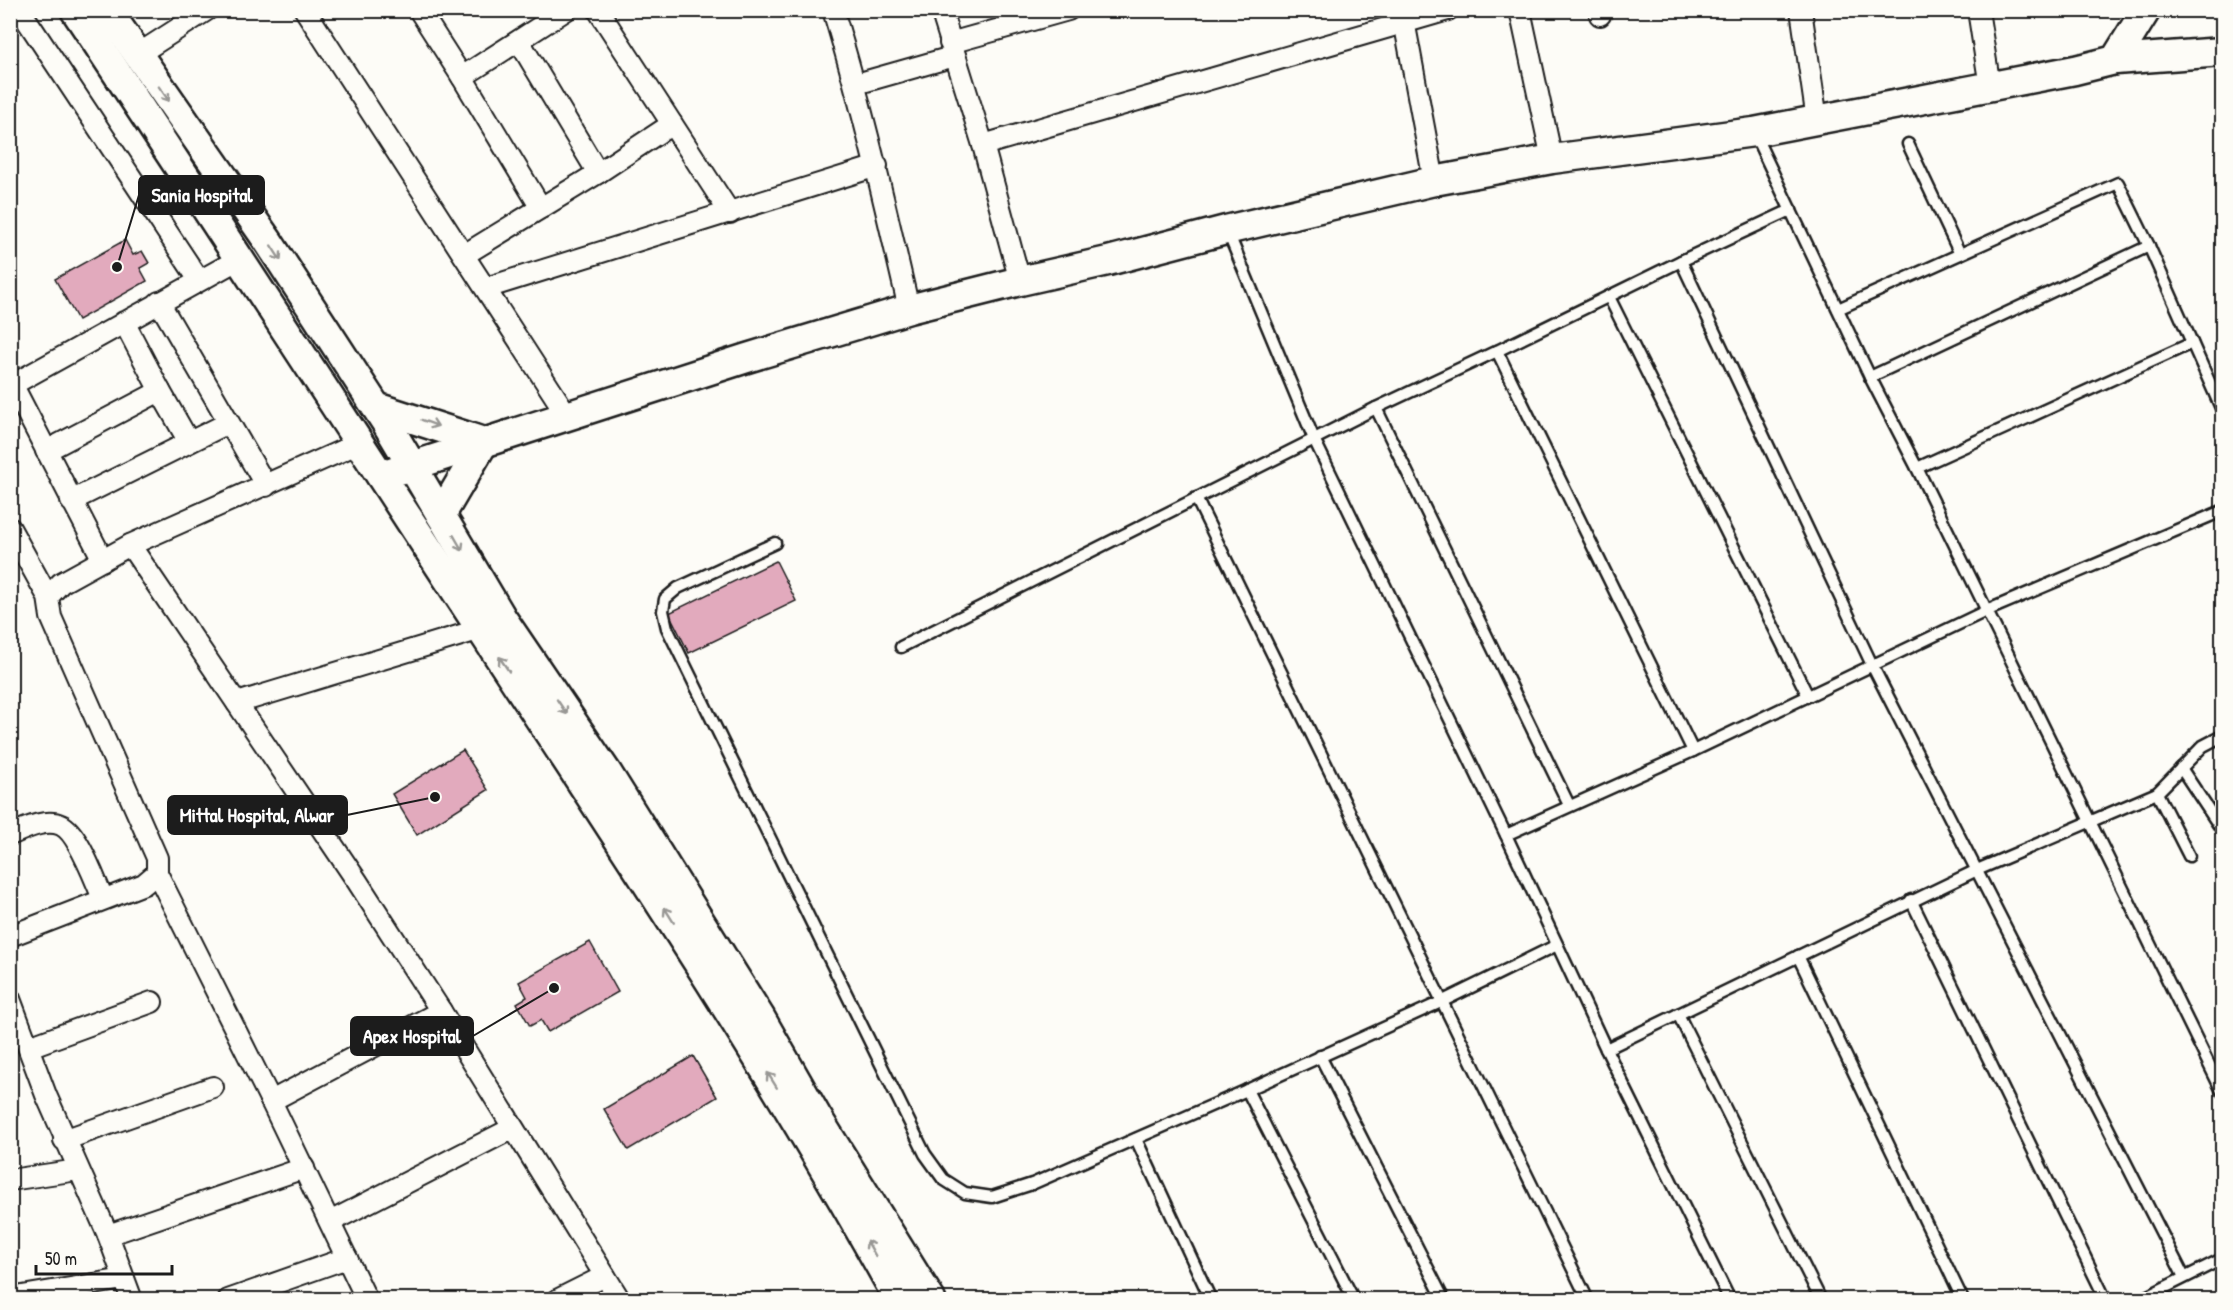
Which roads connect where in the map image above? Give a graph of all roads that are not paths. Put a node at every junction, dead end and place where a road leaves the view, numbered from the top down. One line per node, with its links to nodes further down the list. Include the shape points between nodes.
1 (20, 10): 44 (street)
2 (75, 10): 42 (main road)
3 (107, 10): 21 (main road)
4 (207, 10): 21 (street)
5 (305, 10): 41 (street)
6 (419, 10): 23 (street)
7 (566, 10): 18 (street)
8 (598, 10): 27 (street)
9 (833, 10): 24 (street)
10 (941, 10): 19 (street)
11 (1068, 10): 19 (street)
12 (1448, 10): 17 (street)
13 (1520, 10): 31 (street)
14 (1801, 10): 26 (street)
15 (1978, 10): 25 (street)
16 (2146, 10): 22 (main road)
17 (1402, 16): 30 (street); 34 (street)
18 (519, 41): 23 (street); 33 (street)
19 (953, 49): 24 (street); 30 (street)
20 (2223, 52): 22 (main road)
21 (137, 56): 57 (main road, one-way to 57, via 268,241)
22 (2115, 60): 25 (main road)
23 (462, 76): 35 (street)
24 (856, 84): 32 (street)
25 (1990, 87): 26 (main road)
26 (1817, 120): 28 (main road)
27 (672, 124): 33 (street); 37 (street)
28 (1754, 132): 31 (main road); 36 (lane)
29 (1908, 144): 40 (lane)
30 (983, 145): 45 (street)
31 (1552, 159): 34 (main road)
32 (877, 166): 37 (street); 49 (street)
33 (598, 173): 35 (street)
34 (1434, 181): 38 (main road)
35 (541, 208): 41 (street)
36 (1791, 210): 43 (lane); 50 (lane)
37 (730, 213): 46 (street)
38 (1226, 230): 45 (main road); 62 (lane)
39 (2149, 246): 40 (lane, via 2118,183); 52 (lane); 54 (lane)
40 (1960, 254): 50 (lane)
41 (464, 255): 46 (street)
42 (239, 259): 44 (street); 65 (main road)
43 (1681, 261): 47 (lane); 83 (lane)
44 (199, 280): 48 (street)
45 (1020, 281): 49 (main road)
46 (486, 288): 60 (street)
47 (1609, 297): 53 (lane); 84 (lane)
48 (159, 302): 51 (street); 61 (street)
49 (909, 309): 60 (main road)
50 (1838, 309): 54 (lane)
51 (124, 322): 55 (street); 56 (street)
52 (2192, 343): 59 (lane); 68 (lane)
53 (1497, 351): 58 (lane); 87 (lane)
54 (1870, 377): 68 (lane)
55 (11, 383): 66 (street)
56 (160, 392): 63 (street); 66 (street)
57 (375, 407): 64 (main road, one-way to 64); 67 (main road)
58 (1376, 408): 62 (lane); 90 (lane)
59 (2222, 408)
60 (567, 415): 64 (main road)
61 (228, 423): 63 (street); 70 (street)
62 (1314, 439): 71 (lane); 94 (lane)
63 (189, 442): 72 (street)
64 (484, 442): 67 (main road); 74 (main road)
65 (358, 443): 69 (main road); 70 (street)
66 (46, 452): 72 (street)
67 (412, 466): 69 (main road); 74 (main road)
68 (1917, 468): 80 (lane)
69 (381, 476): 81 (main road)
70 (266, 486): 77 (street)
71 (1196, 498): 82 (lane); 105 (lane)
72 (71, 501): 78 (street)
73 (2223, 511): 80 (lane)
74 (441, 515): 136 (main road, one-way to 136, via 502,618 606,771 760,1017 817,1117)
75 (12, 536): 79 (street)
76 (775, 543): 116 (lane, via 678,588 665,599 665,620 688,675 926,1154 944,1179 965,1193 992,1197)
77 (130, 545): 78 (street); 85 (street)
78 (103, 560): 79 (street, via 61,583)
79 (48, 597): 97 (street, via 51,617 157,858)
80 (1986, 611): 83 (lane); 91 (lane)
81 (481, 629): 85 (street); 135 (main road, one-way to 81, via 854,1216 724,1003)
82 (902, 647)
83 (1873, 667): 84 (lane); 96 (lane)
84 (1808, 696): 87 (lane)
85 (237, 703): 106 (street)
86 (2223, 736): 88 (lane, via 2203,746)
87 (1693, 751): 90 (lane)
88 (2181, 768): 89 (lane); 92 (lane)
89 (2157, 793): 91 (lane); 95 (lane)
90 (1569, 805): 94 (lane)
91 (2089, 821): 96 (lane); 113 (lane)
92 (2223, 830)
93 (10, 835): 98 (street, via 37,825 61,825 71,832)
94 (1506, 835): 101 (lane)
95 (2189, 856)
96 (1977, 870): 99 (lane); 126 (lane)
97 (157, 873): 98 (street, via 144,884); 114 (street)
98 (103, 898): 100 (street)
99 (1911, 900): 102 (lane); 144 (lane)
100 (10, 936)
101 (1557, 945): 105 (lane); 109 (lane)
102 (1798, 956): 107 (lane); 143 (lane)
103 (10, 999): 108 (street)
104 (152, 1002): 108 (street)
105 (1441, 1002): 110 (lane); 140 (lane)
106 (441, 1011): 114 (street); 115 (street)
107 (1678, 1014): 109 (lane); 142 (lane)
108 (29, 1047): 117 (street)
109 (1606, 1049): 141 (lane)
110 (1320, 1056): 112 (lane); 139 (lane)
111 (213, 1087): 117 (street)
112 (1247, 1090): 116 (lane); 138 (lane)
113 (2223, 1091)
114 (271, 1101): 118 (street)
115 (513, 1128): 121 (street); 125 (street)
116 (1136, 1139): 137 (lane)
117 (64, 1140): 119 (street)
118 (304, 1168): 121 (street); 122 (street)
119 (78, 1170): 120 (street); 122 (street)
120 (10, 1180)
121 (330, 1222): 123 (street)
122 (108, 1235): 127 (street)
123 (347, 1258): 131 (street); 132 (street)
124 (2223, 1259): 126 (lane)
125 (605, 1276): 133 (street); 134 (street)
126 (2184, 1277): 129 (lane)
127 (124, 1279): 128 (street); 130 (street)
128 (10, 1298)
129 (2146, 1298)
130 (132, 1299)
131 (228, 1299)
132 (367, 1299)
133 (557, 1299)
134 (620, 1299)
135 (899, 1299)
136 (931, 1299)
137 (1211, 1299)
138 (1354, 1299)
139 (1444, 1299)
140 (1588, 1299)
141 (1730, 1299)
142 (1821, 1299)
143 (1963, 1299)
144 (2106, 1299)

